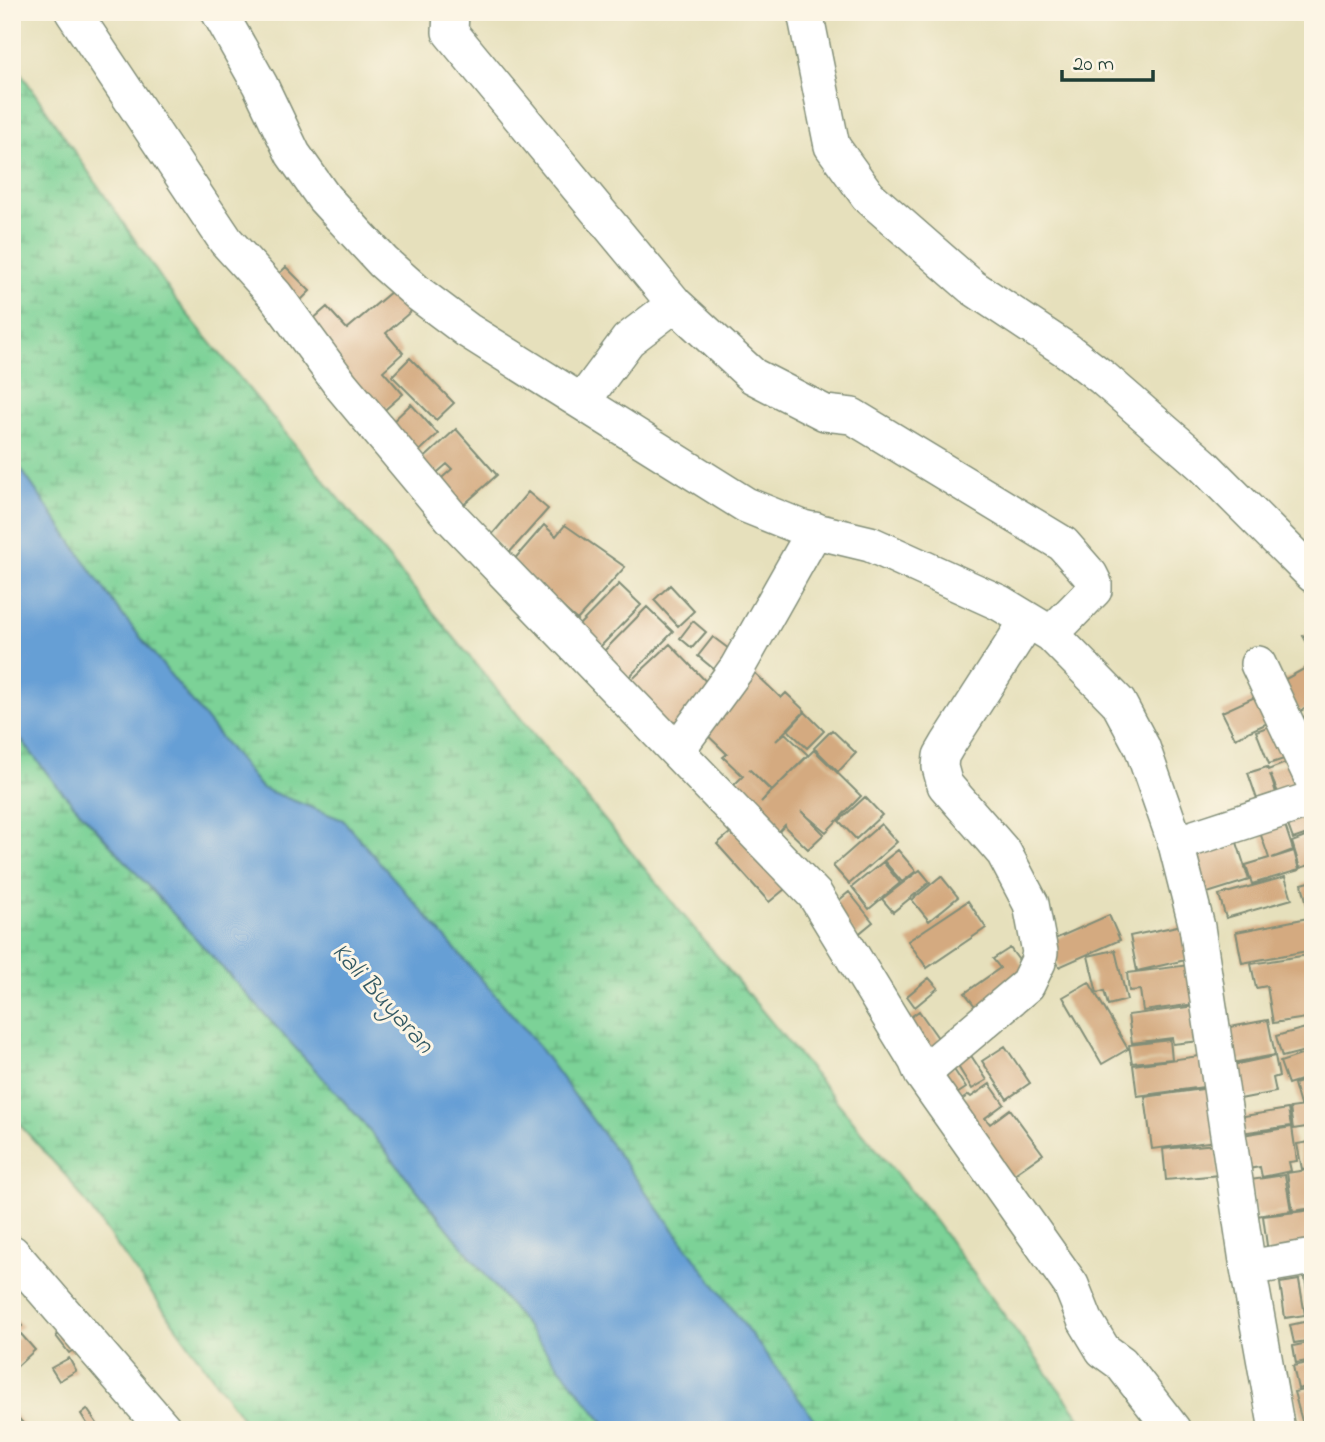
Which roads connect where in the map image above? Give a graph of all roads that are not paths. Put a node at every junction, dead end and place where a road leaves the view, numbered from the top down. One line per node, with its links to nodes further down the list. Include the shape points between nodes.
1 (73, 12): 11 (street, via 226,241 275,295 341,384 451,517)
2 (219, 12): 6 (street, via 293,154 324,198 374,253 467,330)
3 (451, 12): 5 (street, via 450,32)
4 (805, 12): 8 (street, via 832,146 867,196 972,287 1103,378 1204,466)
5 (675, 304): 6 (street, via 628,341); 9 (street, via 753,376 825,413 852,416 1063,544 1090,575 1094,590)
6 (582, 402): 7 (street, via 746,505)
7 (816, 530): 9 (street, via 870,544 1000,603); 11 (street, via 737,668)
8 (1313, 575)
9 (1040, 627): 14 (street, via 1118,702 1142,747); 15 (street, via 947,744 940,767 945,785 1004,853 1031,904 1038,962 1027,985 1012,1000)
10 (1258, 664): 12 (street)
11 (677, 750): 15 (street, via 815,895)
12 (1313, 780)
13 (1313, 799): 14 (street)
14 (1176, 844): 18 (street, via 1198,927)
15 (922, 1074): 20 (street, via 1071,1285 1103,1350 1121,1363)
16 (12, 1253): 19 (street)
17 (1313, 1257): 18 (street)
18 (1248, 1268): 21 (street)
19 (165, 1430)
20 (1173, 1430)
21 (1277, 1430)

